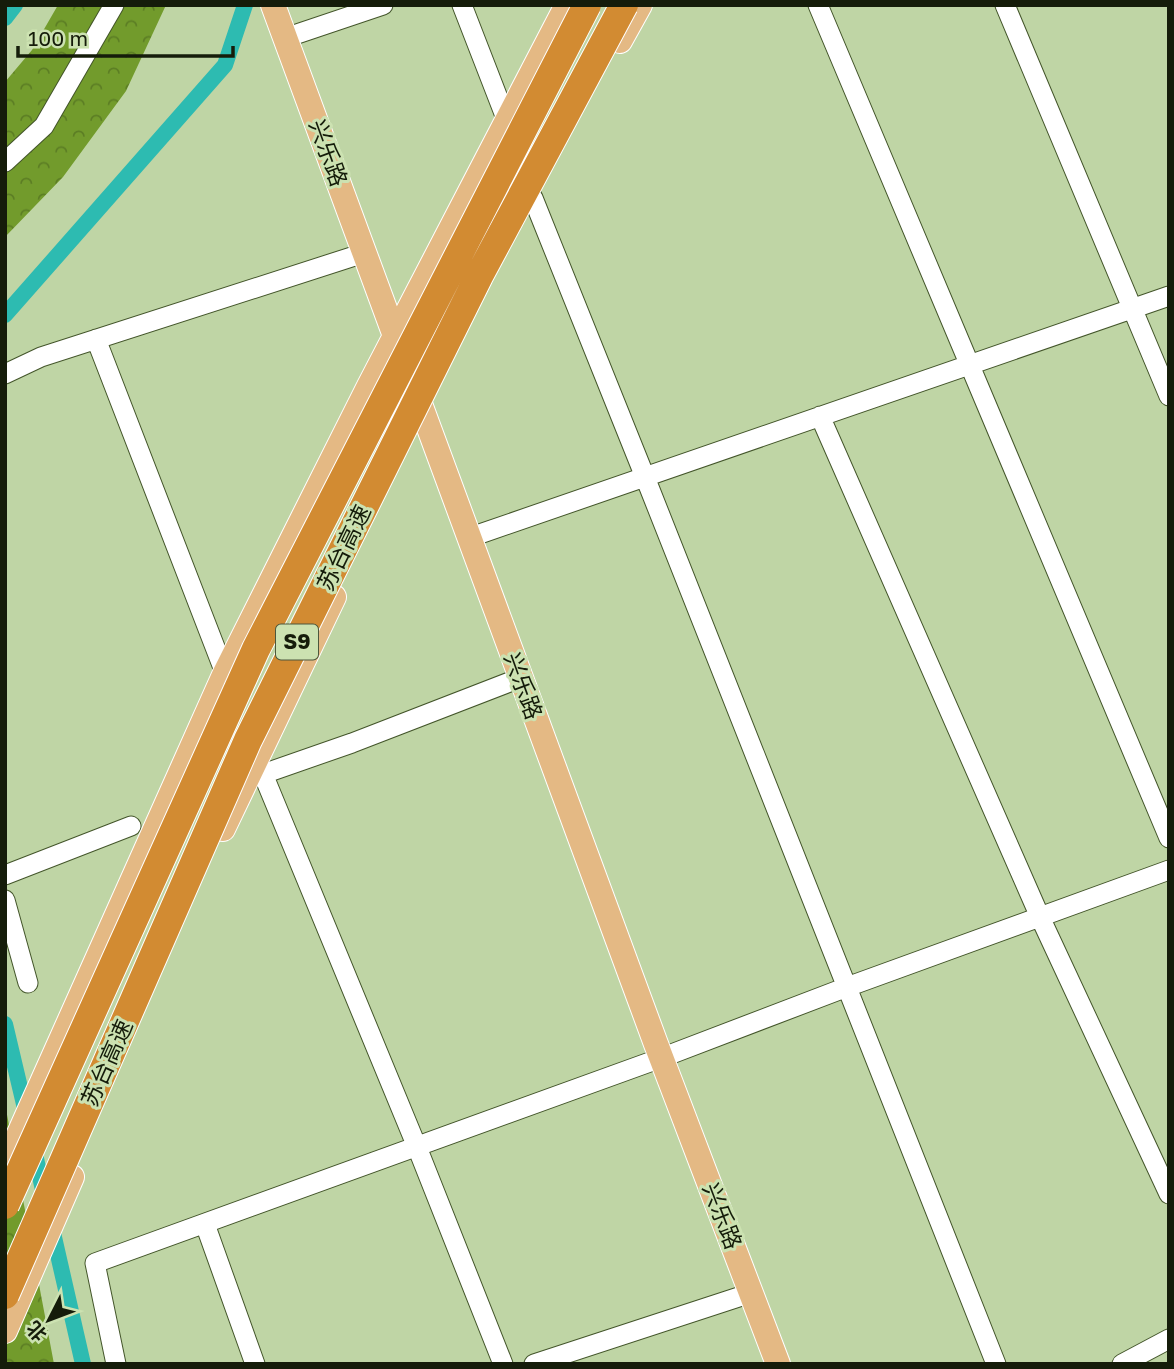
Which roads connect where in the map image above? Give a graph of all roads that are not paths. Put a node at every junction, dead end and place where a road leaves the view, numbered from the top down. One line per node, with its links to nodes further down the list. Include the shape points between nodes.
1 (114, 5): 13 (street, via 44,126)
2 (273, 5): 11 (main road, 兴乐路)
3 (383, 5): 11 (street)
4 (462, 5): 12 (street)
5 (567, 5): 12 (main road)
6 (587, 5): 41 (highway, 苏台高速 / S9, bridge, via 256,649)
7 (624, 5): 44 (highway, 苏台高速 / S9, bridge, via 479,276 248,740)
8 (640, 5): 14 (main road)
9 (818, 5): 20 (street)
10 (1005, 5): 17 (street)
11 (285, 38): 15 (main road, 兴乐路)
12 (507, 121): 18 (main road)
13 (5, 162)
14 (533, 198): 24 (main road); 25 (street)
15 (364, 253): 18 (main road, 兴乐路); 19 (street)
16 (1169, 296): 17 (street)
17 (1133, 309): 20 (street); 22 (street)
18 (395, 337): 24 (main road, 兴乐路); 27 (main road)
19 (96, 339): 21 (street); 27 (street)
20 (970, 365): 23 (street); 30 (street)
21 (5, 374)
22 (1169, 396)
23 (820, 416): 25 (street); 34 (street)
24 (424, 417): 26 (main road, 兴乐路); 45 (main road, via 212,853)
25 (645, 477): 26 (street); 36 (street)
26 (468, 538): 28 (main road, 兴乐路)
27 (225, 673): 39 (main road)
28 (520, 678): 37 (main road, 兴乐路); 38 (street, via 263,774)
29 (131, 826): 32 (street)
30 (1169, 838)
31 (1169, 870): 34 (street)
32 (5, 876)
33 (5, 900): 35 (street)
34 (1040, 917): 36 (street); 40 (street)
35 (28, 983)
36 (847, 987): 37 (street); 53 (street)
37 (661, 1058): 38 (street); 43 (main road, 兴乐路)
38 (417, 1147): 42 (street); 50 (street)
39 (5, 1165)
40 (1169, 1194)
41 (5, 1205)
42 (205, 1224): 48 (street, via 95,1263); 49 (street)
43 (751, 1293): 47 (street); 52 (main road, 兴乐路)
44 (5, 1295)
45 (5, 1331)
46 (1169, 1339): 54 (street)
47 (590, 1355): 51 (street)
48 (116, 1364)
49 (255, 1364)
50 (503, 1364)
51 (534, 1364)
52 (778, 1364)
53 (996, 1364)
54 (1122, 1364)

